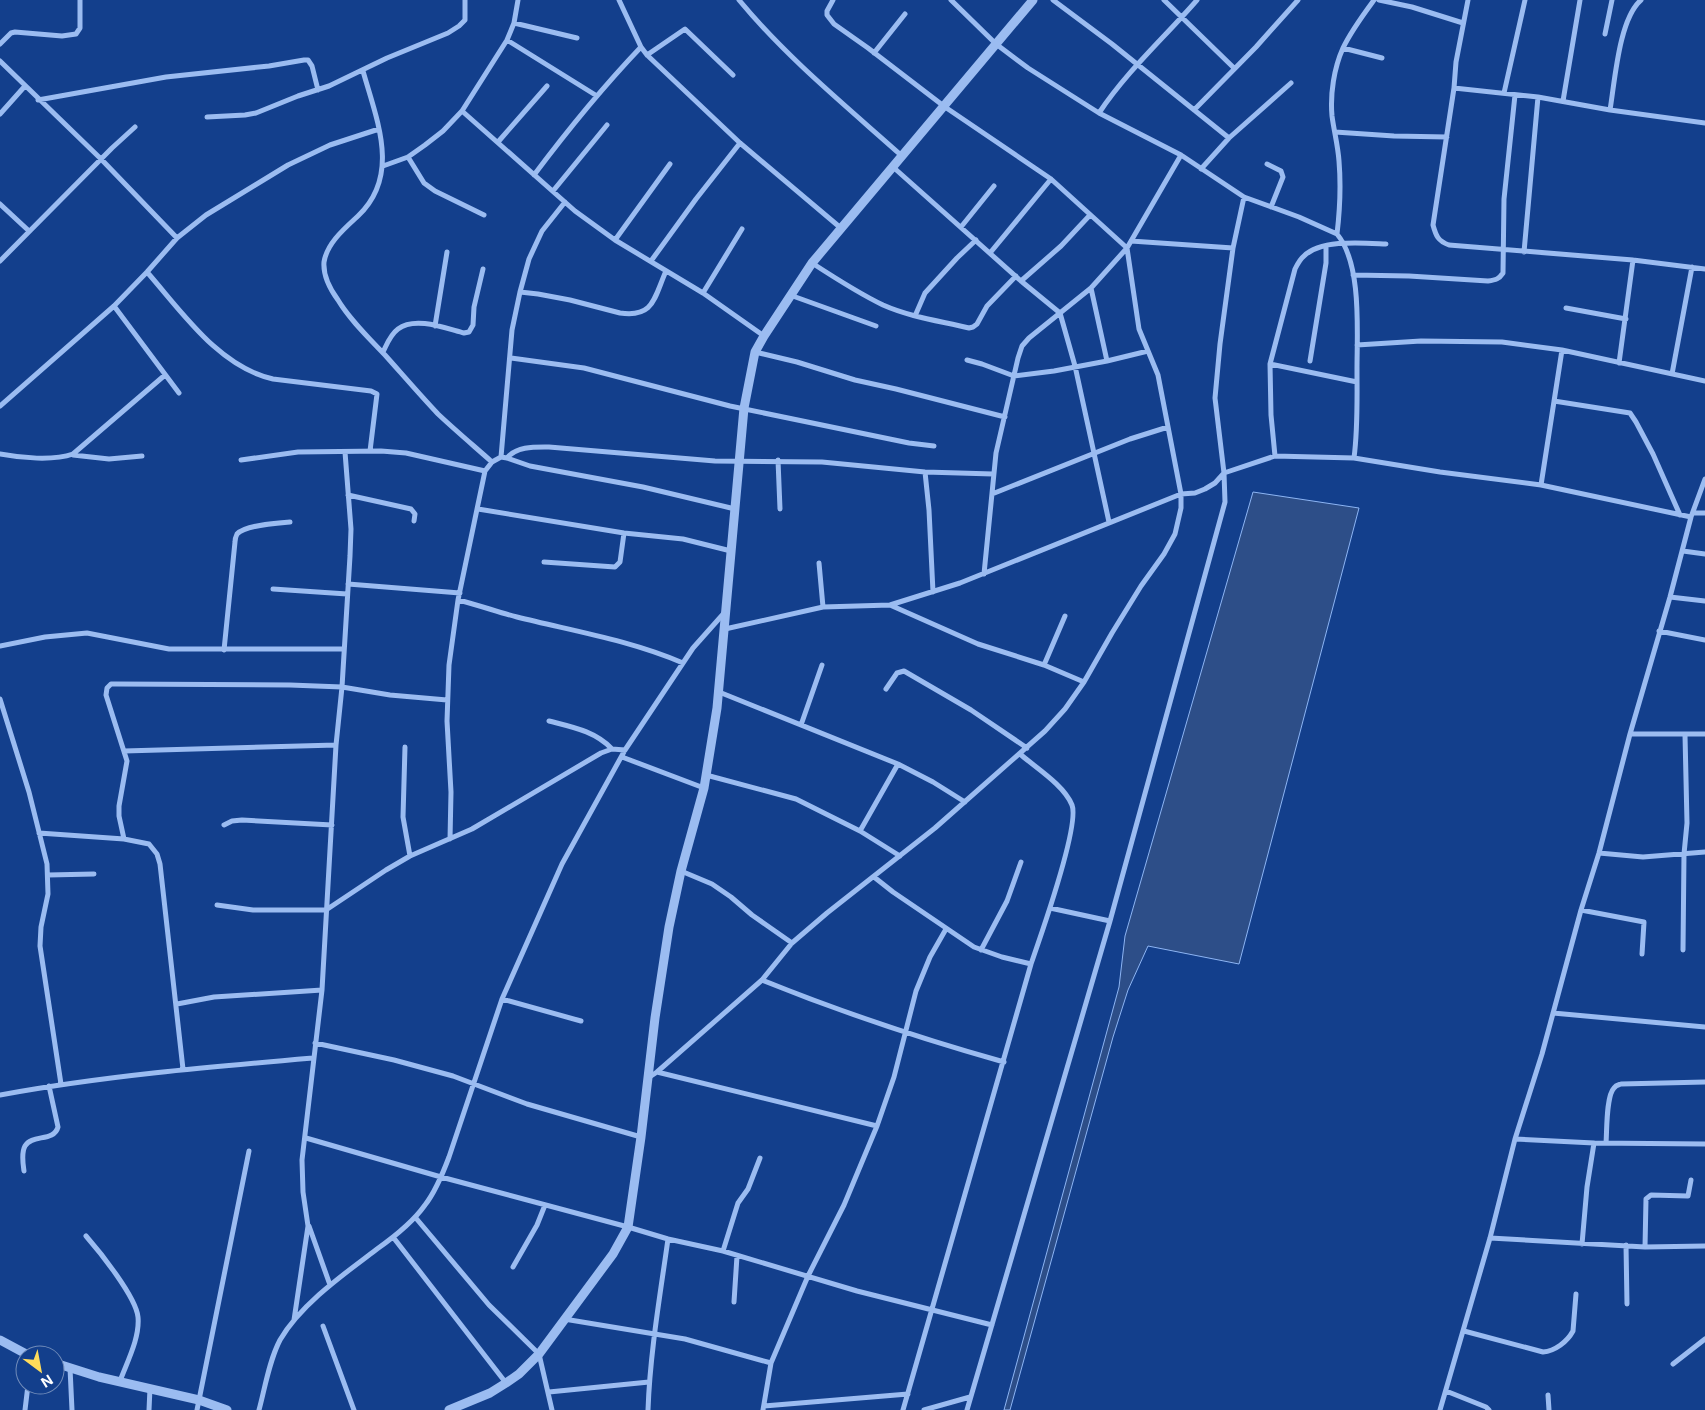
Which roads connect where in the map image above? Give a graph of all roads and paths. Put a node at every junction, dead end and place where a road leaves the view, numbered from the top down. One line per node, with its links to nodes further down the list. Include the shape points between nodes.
1 (80, 0): 27 (street, via 80,28 76,34 15,32)
2 (465, 0): 37 (street, via 466,16 459,26)
3 (518, 0): 22 (street)
4 (619, 0): 29 (street)
5 (739, 0): 67 (street, via 792,57)
6 (833, 0): 31 (street, via 827,11 830,20)
7 (951, 0): 28 (street)
8 (1033, 0): 28 (street)
9 (1053, 0): 35 (street)
10 (1164, 0): 21 (street)
11 (1197, 0): 21 (street)
12 (1297, 0): 36 (street)
13 (1374, 0): 30 (street)
14 (1379, 0): 23 (street)
15 (1468, 0): 23 (street)
16 (1525, 0): 44 (street)
17 (1580, 0): 49 (street)
18 (1612, 0): 24 (street)
19 (1641, 0): 52 (street, via 1632,10 1623,31)
20 (905, 14): 31 (street)
21 (1182, 18): 35 (street); 36 (street)
22 (514, 23): 25 (street); 26 (street)
23 (1463, 23): 42 (street)
24 (1605, 34)
25 (577, 38)
26 (507, 40): 46 (street); 53 (street)
27 (0, 44)
28 (996, 44): 50 (street); 54 (street)
29 (641, 47): 32 (street); 46 (street)
30 (1343, 48): 33 (street); 61 (street, via 1332,96)
31 (874, 53): 50 (street)
32 (647, 55): 38 (street, via 686,30); 65 (street)
33 (1382, 58)
34 (0, 61): 40 (street)
35 (1137, 64): 51 (street); 54 (street)
36 (1234, 68): 51 (street)
37 (363, 71): 43 (street); 60 (street)
38 (733, 75)
39 (1291, 83): 63 (street)
40 (25, 86): 48 (street); 55 (street)
41 (547, 86): 64 (street)
42 (1454, 88): 44 (street); 62 (street)
43 (318, 90): 48 (street, via 312,66 304,60 166,77); 56 (street, via 256,113)
44 (1504, 93): 45 (street)
45 (1515, 95): 47 (street); 99 (street)
46 (597, 96): 75 (street)
47 (1538, 97): 49 (street); 101 (street)
48 (38, 100): 69 (street)
49 (1563, 101): 52 (street)
50 (945, 107): 67 (street); 76 (street)
51 (1194, 110): 63 (street)
52 (1610, 110): 57 (street)
53 (462, 111): 64 (street); 68 (street, via 443,131)
54 (1099, 113): 66 (street)
55 (0, 114)
56 (207, 117)
57 (1705, 123)
58 (607, 125): 78 (street)
59 (136, 127): 69 (street)
60 (379, 129): 72 (street); 90 (street, via 330,145 288,164 206,215)
61 (1335, 132): 62 (street); 89 (street, via 1340,202)
62 (1447, 136): 99 (street, via 1433,225 1435,236 1449,245)
63 (1229, 138): 74 (street)
64 (498, 142): 75 (street)
65 (740, 143): 87 (street); 105 (street)
66 (1181, 155): 74 (street); 93 (street)
67 (902, 156): 73 (street)
68 (408, 157): 72 (street); 83 (street, via 424,183)
69 (101, 159): 88 (street); 90 (street)
70 (670, 164): 91 (street)
71 (1267, 164): 82 (street, via 1280,171 1283,177)
72 (383, 166): 130 (street, via 375,195 339,234 325,259 324,269 338,301)
73 (893, 167): 85 (street); 87 (street)
74 (1201, 169): 79 (street)
75 (534, 175): 78 (street)
76 (1051, 179): 84 (street); 102 (street)
77 (994, 186): 85 (street)
78 (553, 190): 80 (street)
79 (1244, 196): 82 (street); 98 (street)
80 (565, 202): 91 (street); 116 (street, via 542,231 529,259)
81 (0, 204): 88 (street)
82 (1271, 207): 89 (street)
83 (484, 215)
84 (1090, 215): 97 (street); 114 (street)
85 (961, 226): 92 (street)
86 (742, 228): 117 (street)
87 (842, 229): 106 (street)
88 (29, 231): 104 (street)
89 (1337, 234): 94 (street)
90 (177, 238): 111 (street)
91 (615, 240): 105 (street)
92 (976, 240): 102 (street); 122 (street, via 926,293)
93 (1131, 241): 97 (street); 98 (street)
94 (1345, 244): 95 (street); 96 (street); 112 (street)
95 (1386, 244)
96 (1326, 246): 135 (street); 137 (street, via 1303,256 1294,269)
97 (1127, 248): 115 (street); 129 (street, via 1139,329)
98 (1234, 248): 166 (street, via 1215,398)
99 (1502, 249): 101 (street); 112 (street, via 1502,273 1496,280)
100 (447, 252): 124 (street)
101 (1524, 252): 103 (street)
102 (990, 253): 113 (street)
103 (1633, 260): 107 (street); 123 (street)
104 (0, 261)
105 (651, 261): 110 (street)
106 (812, 263): 118 (street); 122 (street, via 884,305)
107 (1692, 267): 109 (street); 139 (street)
108 (483, 269): 124 (street, via 472,329 464,333)
109 (1705, 269)
110 (666, 271): 116 (street, via 652,303 641,313 633,315); 117 (street)
111 (147, 272): 119 (street); 151 (street, via 203,335 237,365 259,376 377,394)
112 (1353, 275): 127 (street)
113 (1016, 276): 114 (street); 122 (street, via 987,306 974,328)
114 (1021, 281): 121 (street)
115 (1091, 288): 121 (street); 134 (street)
116 (520, 292): 132 (street)
117 (703, 293): 126 (street)
118 (790, 295): 125 (street); 126 (street)
119 (114, 306): 140 (street); 146 (street)
120 (1566, 308): 123 (street)
121 (1060, 313): 138 (street); 141 (street, via 1022,346)
122 (915, 316)
123 (1626, 319): 136 (street)
124 (435, 326): 130 (street, via 422,324 399,328)
125 (876, 326)
126 (764, 336): 131 (street)
127 (1357, 345): 128 (street, via 1421,341 1502,342); 143 (street)
128 (1562, 350): 136 (street); 145 (street)
129 (1148, 351): 134 (street); 149 (street, via 1158,375)
130 (382, 352): 162 (street, via 438,413)
131 (755, 352): 147 (street); 148 (street)
132 (510, 358): 147 (street, via 584,368); 158 (street)
133 (967, 360): 141 (street)
134 (1106, 361): 138 (street)
135 (1310, 361)
136 (1619, 363): 139 (street)
137 (1270, 364): 143 (street); 157 (street)
138 (1075, 366): 141 (street); 153 (street)
139 (1672, 374): 142 (street)
140 (165, 375): 144 (street); 155 (street)
141 (1014, 376): 148 (street)
142 (1705, 381)
143 (1357, 382): 159 (street)
144 (178, 392)
145 (1554, 402): 169 (street); 177 (street, via 1630,413)
146 (0, 406)
147 (744, 408): 150 (street); 163 (street)
148 (1005, 417): 167 (street)
149 (1168, 427): 153 (street); 171 (street)
150 (934, 446)
151 (370, 451): 152 (street); 164 (street, via 406,453)
152 (346, 452): 160 (street, via 298,452); 172 (street)
153 (1094, 453): 170 (street); 181 (street)
154 (0, 454): 155 (street, via 56,457)
155 (73, 454): 156 (street, via 109,459)
156 (142, 456)
157 (1276, 456): 159 (street); 166 (street)
158 (504, 458): 162 (street); 163 (street, via 512,452 533,447); 174 (street)
159 (1354, 458): 169 (street)
160 (241, 460)
161 (778, 460): 163 (street); 165 (street); 175 (street)
162 (492, 462): 164 (street)
163 (739, 462): 174 (street)
164 (485, 471): 173 (street)
165 (925, 472): 167 (street); 191 (street)
166 (1224, 473): 171 (street, via 1205,489); 253 (street, via 1225,502)
167 (993, 474): 170 (street)
168 (1705, 479): 178 (street)
169 (1541, 485): 177 (street)
170 (992, 494): 188 (street)
171 (1181, 494): 181 (street); 210 (street, via 1175,534)
172 (348, 495): 180 (street, via 411,509 415,514); 189 (street, via 351,529)
173 (478, 509): 182 (street); 192 (street)
174 (735, 509): 183 (street)
175 (780, 509)
176 (1705, 513): 178 (street)
177 (1680, 515): 178 (street)
178 (1692, 515): 184 (street)
179 (290, 522): 206 (street, via 249,529 237,535)
180 (414, 522)
181 (1109, 522): 188 (street)
182 (624, 533): 183 (street); 186 (street, via 620,562 615,568)
183 (731, 550): 199 (street)
184 (1683, 551): 185 (street); 194 (street)
185 (1705, 554)
186 (544, 562)
187 (819, 563): 198 (street)
188 (984, 574): 191 (street)
189 (348, 584): 192 (street); 193 (street)
190 (273, 589): 193 (street)
191 (933, 592): 197 (street)
192 (460, 593): 195 (street)
193 (346, 594): 205 (street)
194 (1670, 597): 196 (street); 202 (street)
195 (458, 600): 207 (street, via 654,650); 215 (street)
196 (1705, 601)
197 (890, 605): 198 (street); 209 (street, via 998,652)
198 (823, 606): 201 (street)
199 (726, 611): 201 (street); 207 (street)
200 (1065, 616): 209 (street)
201 (725, 630): 213 (street)
202 (1659, 632): 203 (street); 218 (street)
203 (1705, 640)
204 (0, 646): 206 (street, via 87,633 168,649)
205 (343, 649): 206 (street); 211 (street)
206 (224, 650)
207 (683, 663): 225 (street)
208 (822, 665): 217 (street)
209 (1044, 665): 210 (street)
210 (1084, 682): 223 (street, via 1058,716)
211 (342, 687): 215 (street); 221 (street); 226 (street, via 111,684 106,695)
212 (886, 689): 223 (street, via 897,673 904,672 971,710)
213 (719, 692): 217 (street); 230 (street)
214 (0, 699): 236 (street)
215 (447, 700): 238 (street)
216 (549, 721): 224 (street, via 584,730)
217 (801, 725): 229 (street)
218 (1630, 734): 220 (street); 240 (street)
219 (1705, 734): 220 (street)
220 (1686, 735): 241 (street)
221 (336, 745): 226 (street); 234 (street)
222 (405, 747): 242 (street, via 403,817)
223 (1027, 748): 227 (street)
224 (612, 749): 225 (street); 238 (street)
225 (625, 750): 228 (street)
226 (124, 751): 237 (street, via 128,761 119,816)
227 (1020, 754): 232 (street); 250 (street, via 1059,787 1073,808 1067,848)
228 (622, 756): 231 (street); 262 (street, via 562,864)
229 (898, 764): 232 (street); 235 (street)
230 (706, 775): 231 (street); 235 (street, via 796,799)
231 (704, 788): 245 (street)
232 (965, 802): 243 (street)
233 (224, 825): 234 (street, via 242,820)
234 (332, 825): 251 (street)
235 (860, 831): 243 (street)
236 (39, 833): 237 (street); 247 (street)
237 (124, 839): 263 (street, via 149,844 157,854)
238 (450, 839): 242 (street)
239 (1705, 852): 241 (street)
240 (1599, 853): 241 (street, via 1643,857); 252 (street)
241 (1684, 854): 257 (street)
242 (410, 856): 251 (street)
243 (900, 856): 248 (street)
244 (1021, 862): 256 (street, via 1007,901)
245 (681, 871): 255 (street, via 712,884); 273 (street, via 669,927)
246 (94, 874): 247 (street)
247 (48, 875): 275 (street, via 40,946)
248 (874, 877): 254 (street); 255 (street)
249 (217, 905): 251 (street, via 253,910)
250 (1050, 908): 253 (street); 259 (street)
251 (326, 910): 261 (street)
252 (1581, 910): 258 (street, via 1644,922); 264 (street)
253 (1110, 922): 314 (street)
254 (946, 928): 256 (street); 267 (street, via 916,991)
255 (792, 943): 260 (street)
256 (981, 950): 259 (street)
257 (1683, 950)
258 (1642, 954)
259 (1031, 964): 270 (street)
260 (762, 980): 267 (street); 272 (street)
261 (322, 990): 263 (street, via 214,997); 268 (street)
262 (502, 1000): 265 (street); 276 (street)
263 (177, 1004): 271 (street)
264 (1553, 1013): 266 (street); 282 (street)
265 (581, 1021)
266 (1705, 1027)
267 (904, 1032): 270 (street); 279 (street, via 894,1077)
268 (315, 1043): 269 (street); 276 (street, via 394,1060)
269 (313, 1058): 271 (street); 281 (street)
270 (1004, 1062): 311 (street)
271 (183, 1069): 275 (street)
272 (657, 1072): 273 (street); 279 (street)
273 (648, 1079): 280 (street)
274 (1705, 1082): 284 (street, via 1616,1086 1610,1098)
275 (61, 1084): 277 (street)
276 (474, 1084): 280 (street, via 527,1104); 289 (street)
277 (49, 1086): 278 (street); 288 (street, via 57,1132 26,1144)
278 (0, 1096)
279 (877, 1126): 306 (street, via 844,1205)
280 (642, 1137): 294 (street)
281 (306, 1138): 289 (street); 293 (street, via 302,1160)
282 (1515, 1139): 283 (street); 297 (street)
283 (1594, 1143): 284 (street); 299 (street, via 1586,1187)
284 (1606, 1143): 285 (street)
285 (1705, 1144)
286 (249, 1151): 336 (street)
287 (760, 1158): 303 (street, via 738,1203)
288 (24, 1171)
289 (441, 1177): 291 (street); 292 (street)
290 (1691, 1180): 302 (street, via 1688,1196 1651,1196 1646,1199)
291 (545, 1205): 294 (street); 305 (street, via 538,1225)
292 (415, 1217): 296 (street); 321 (street, via 489,1305)
293 (308, 1226): 307 (street); 313 (street)
294 (628, 1227): 298 (street); 312 (street, via 613,1254)
295 (86, 1236): 326 (street, via 132,1300 138,1317 136,1335)
296 (393, 1238): 307 (street); 328 (street)
297 (1490, 1238): 299 (street); 316 (street)
298 (668, 1240): 303 (street); 317 (street)
299 (1582, 1244): 300 (street)
300 (1626, 1245): 302 (street); 310 (street)
301 (1705, 1246): 302 (street)
302 (1645, 1247)
303 (723, 1251): 304 (street)
304 (737, 1256): 306 (street); 309 (street)
305 (513, 1267)
306 (808, 1276): 311 (street); 322 (street)
307 (330, 1284): 313 (street)
308 (1576, 1294): 316 (street, via 1573,1332 1566,1342 1547,1352)
309 (734, 1302)
310 (1627, 1304)
311 (932, 1308): 314 (street); 332 (street)
312 (564, 1319): 317 (street); 321 (street)
313 (294, 1320): 343 (street, via 280,1341)
314 (992, 1324): 335 (street)
315 (323, 1326): 344 (street)
316 (1464, 1331): 330 (street)
317 (654, 1334): 322 (street, via 685,1339); 327 (street)
318 (1705, 1339): 323 (street)
319 (0, 1340): 320 (street)
320 (15, 1348)
321 (539, 1354): 328 (street); 331 (street)
322 (771, 1363): 337 (street)
323 (1673, 1364)
324 (65, 1366): 325 (street)
325 (70, 1368): 326 (street); 339 (street)
326 (120, 1381): 329 (street)
327 (649, 1382): 331 (street); 347 (street)
328 (506, 1383): 345 (street)
329 (150, 1388): 336 (street); 340 (street)
330 (1446, 1391): 351 (street); 352 (street)
331 (549, 1392): 346 (street)
332 (908, 1394): 337 (street); 348 (street)
333 (27, 1395): 338 (street)
334 (1548, 1395): 353 (street)
335 (970, 1397): 349 (street); 350 (street)
336 (199, 1400): 341 (street); 342 (street)
337 (764, 1408)
338 (25, 1410)
339 (72, 1410)
340 (149, 1410)
341 (197, 1410)
342 (227, 1410)
343 (259, 1410)
344 (354, 1410)
345 (448, 1410)
346 (552, 1410)
347 (648, 1410)
348 (903, 1410)
349 (924, 1410)
350 (967, 1410)
351 (1440, 1410)
352 (1489, 1410)
353 (1549, 1410)

